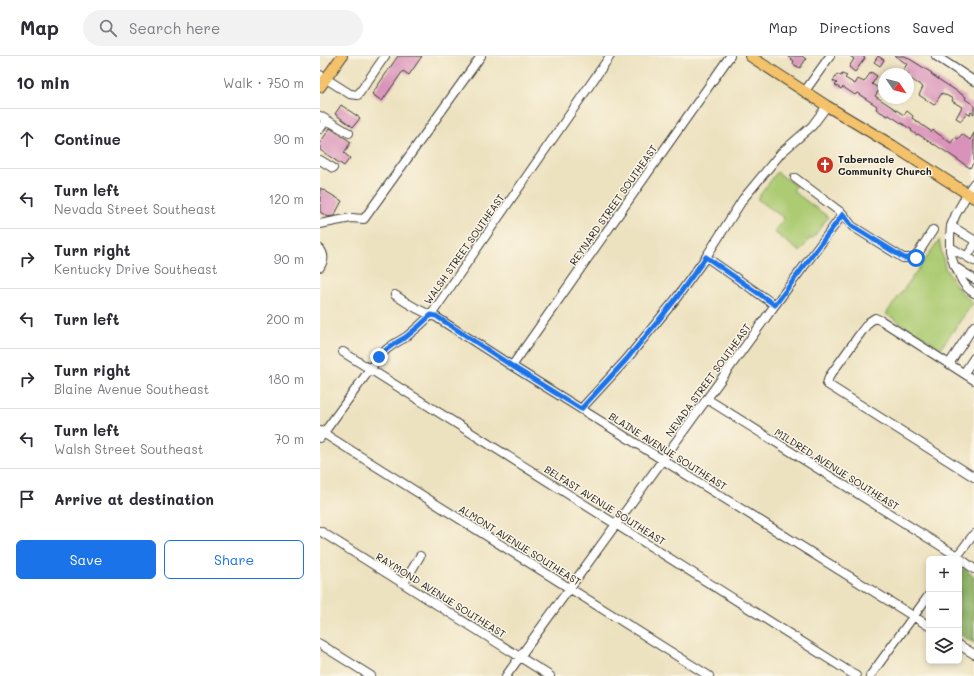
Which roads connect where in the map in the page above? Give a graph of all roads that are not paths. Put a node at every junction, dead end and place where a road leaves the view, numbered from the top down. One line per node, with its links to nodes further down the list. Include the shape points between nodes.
1 (342, 56): 9 (main road)
2 (385, 56): 9 (street, via 358,95 350,94)
3 (481, 56): 22 (street, via 364,219 351,218)
4 (610, 56): 37 (street, WALSH STREET SOUTHEAST)
5 (730, 56): 42 (street, REYNARD STREET SOUTHEAST)
6 (750, 56): 11 (main road)
7 (830, 56): 11 (street)
8 (936, 56): 10 (street)
9 (322, 80)
10 (974, 81)
11 (805, 91): 12 (main road)
12 (827, 106): 20 (main road); 29 (street, via 812,126 781,153 743,199)
13 (323, 118): 14 (street); 15 (street)
14 (320, 129)
15 (349, 133)
16 (320, 160): 17 (street)
17 (333, 168)
18 (795, 178): 21 (street)
19 (974, 183): 20 (street)
20 (970, 195): 23 (street, via 964,200)
21 (843, 214): 24 (street, via 852,226 904,258 916,258); 36 (street, NEVADA STREET SOUTHEAST)
22 (320, 224)
23 (951, 226): 25 (street); 27 (street)
24 (933, 230)
25 (974, 240)
26 (974, 246): 30 (street)
27 (950, 247): 30 (street); 32 (street)
28 (320, 249): 31 (street, via 324,260)
29 (706, 257): 36 (street); 47 (street, via 626,360)
30 (970, 259)
31 (320, 267)
32 (956, 267): 33 (street); 34 (street, via 963,284)
33 (974, 279)
34 (974, 293)
35 (394, 295): 37 (street, BLAINE AVENUE SOUTHEAST)
36 (775, 305): 46 (street, NEVADA STREET SOUTHEAST)
37 (431, 315): 42 (street, BLAINE AVENUE SOUTHEAST); 43 (street, WALSH STREET SOUTHEAST, via 406,337 387,349)
38 (974, 326): 41 (street)
39 (343, 352): 43 (street, BELFAST AVENUE SOUTHEAST)
40 (974, 358): 44 (street)
41 (949, 364): 44 (street); 50 (street, via 875,318 862,331 829,377 827,384)
42 (512, 366): 47 (street, BLAINE AVENUE SOUTHEAST)
43 (370, 369): 48 (street, WALSH STREET SOUTHEAST); 51 (street, BELFAST AVENUE SOUTHEAST)
44 (964, 373): 45 (street)
45 (974, 380)
46 (707, 399): 49 (street, NEVADA STREET SOUTHEAST); 55 (street, MILDRED AVENUE SOUTHEAST)
47 (581, 409): 49 (street, BLAINE AVENUE SOUTHEAST)
48 (321, 434): 60 (street, ALMONT AVENUE SOUTHEAST)
49 (663, 460): 51 (street, NEVADA STREET SOUTHEAST); 62 (street, BLAINE AVENUE SOUTHEAST)
50 (974, 477)
51 (616, 524): 60 (street, NEVADA STREET SOUTHEAST); 72 (street, BELFAST AVENUE SOUTHEAST)
52 (320, 531): 59 (street, RAYMOND AVENUE SOUTHEAST)
53 (974, 534): 56 (street)
54 (420, 556): 59 (street)
55 (953, 556)
56 (958, 556)
57 (962, 561): 58 (street, MILDRED AVENUE SOUTHEAST)
58 (974, 568)
59 (404, 583): 67 (street, RAYMOND AVENUE SOUTHEAST)
60 (569, 588): 67 (street, NEVADA STREET SOUTHEAST); 71 (street, ALMONT AVENUE SOUTHEAST)
61 (926, 599): 62 (street)
62 (913, 617): 63 (street, BLAINE AVENUE SOUTHEAST); 73 (street)
63 (926, 624)
64 (320, 644): 68 (street)
65 (962, 647): 66 (street)
66 (974, 654)
67 (519, 657): 69 (street, NEVADA STREET SOUTHEAST); 70 (street, RAYMOND AVENUE SOUTHEAST)
68 (371, 676)
69 (506, 676)
70 (550, 676)
71 (709, 676)
72 (856, 676)
73 (870, 676)

